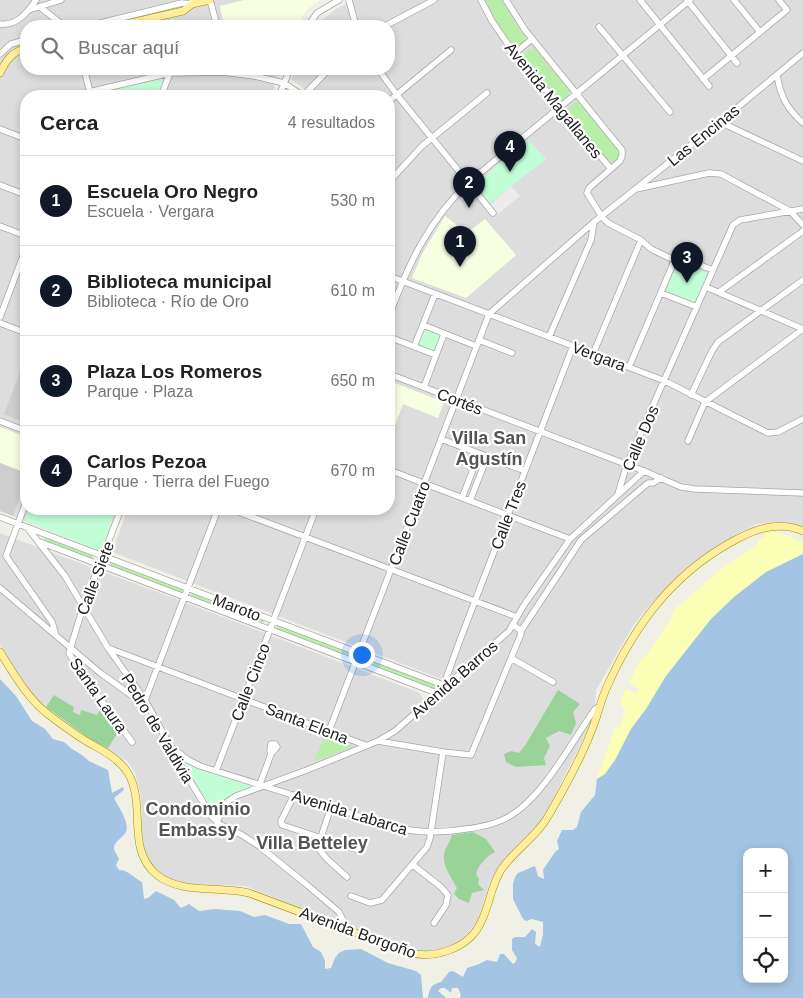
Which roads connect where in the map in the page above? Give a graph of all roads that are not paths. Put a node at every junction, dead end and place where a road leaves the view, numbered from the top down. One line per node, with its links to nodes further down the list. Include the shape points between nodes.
1 (36, 0): 15 (street)
2 (61, 0): 14 (street)
3 (210, 0): 13 (main road); 19 (street)
4 (338, 0): 20 (street, via 317,13)
5 (350, 0): 21 (street)
6 (434, 0): 22 (street)
7 (481, 0): 31 (street, Avenida Magallanes)
8 (506, 0): 27 (street, Avenida Magallanes)
9 (640, 0): 24 (street)
10 (734, 0): 26 (street)
11 (778, 0): 26 (street, via 787,10)
12 (689, 1): 24 (street); 35 (street)
13 (192, 2): 17 (street); 18 (main road, via 183,10)
14 (40, 7): 15 (street); 16 (street)
15 (29, 10): 23 (street, via 15,22)
16 (56, 20)
17 (113, 20)
18 (142, 20)
19 (215, 20)
20 (312, 20)
21 (355, 20)
22 (395, 20)
23 (0, 24)
24 (660, 25): 34 (street); 46 (street)
25 (599, 27): 34 (street)
26 (760, 32): 35 (street)
27 (532, 39): 31 (street); 57 (street, Avenida Magallanes)
28 (20, 42): 33 (street, via 11,44)
29 (451, 50): 58 (street)
30 (20, 51): 37 (main road, via 7,59)
31 (515, 53): 59 (street, Avenida Magallanes)
32 (803, 53): 45 (street, Las Encinas)
33 (0, 54)
34 (623, 56): 57 (street); 60 (street)
35 (732, 56): 36 (street); 46 (street)
36 (737, 63)
37 (0, 73)
38 (85, 75): 49 (street)
39 (162, 75): 50 (street)
40 (169, 75): 51 (street)
41 (249, 75): 47 (street)
42 (287, 75): 47 (street)
43 (323, 75): 54 (street)
44 (382, 75): 55 (street)
45 (777, 75): 61 (street, Las Encinas); 62 (street, via 782,98)
46 (704, 80): 48 (street)
47 (284, 83): 52 (street); 53 (street)
48 (709, 86)
49 (89, 90)
50 (105, 90)
51 (164, 90)
52 (281, 90)
53 (294, 90)
54 (309, 90)
55 (393, 90)
56 (487, 93): 65 (street)
57 (577, 93): 59 (street); 67 (street, Avenida Magallanes, via 622,150 622,159)
58 (396, 95): 65 (street)
59 (559, 108): 67 (street, Avenida Magallanes); 69 (street)
60 (670, 112)
61 (720, 122): 66 (street); 71 (street, Las Encinas)
62 (803, 122)
63 (0, 129): 64 (street)
64 (20, 136)
65 (432, 137): 68 (street); 69 (street)
66 (803, 161)
67 (611, 169): 76 (street, via 587,193)
68 (395, 175)
69 (469, 182): 75 (street); 88 (street, via 430,227)
70 (0, 184): 72 (street)
71 (634, 190): 74 (street, via 717,173); 76 (street, Las Encinas)
72 (20, 192)
73 (803, 208): 74 (street)
74 (790, 211): 78 (street); 85 (street, Calle Dos, via 736,222 730,229)
75 (494, 213)
76 (602, 217): 77 (street, Las Encinas); 82 (street)
77 (594, 222): 96 (street, Las Encinas); 103 (street, via 591,240)
78 (803, 225)
79 (0, 226): 81 (street)
80 (803, 231): 90 (street)
81 (20, 234)
82 (641, 240): 83 (street, via 651,250); 109 (street)
83 (675, 259): 85 (street); 91 (street)
84 (20, 264): 97 (street)
85 (714, 270): 89 (street, Calle Dos)
86 (395, 278): 88 (street, Vergara)
87 (803, 280): 95 (street)
88 (402, 281): 92 (street, Vergara); 93 (street)
89 (706, 287): 90 (street); 94 (street, Calle Dos)
90 (719, 292): 95 (street)
91 (661, 293): 94 (street); 111 (street)
92 (435, 294): 96 (street, Vergara); 99 (street)
93 (395, 300)
94 (697, 307): 113 (street, Calle Dos)
95 (760, 311): 100 (street); 115 (street, via 714,348)
96 (488, 314): 103 (street, Vergara); 105 (street, Calle Cuatro)
97 (0, 317)
98 (0, 322): 101 (street)
99 (423, 326): 102 (street); 107 (street)
100 (803, 329): 117 (street)
101 (20, 330)
102 (444, 334): 105 (street); 110 (street)
103 (549, 337): 106 (street, Vergara)
104 (395, 339): 107 (street)
105 (477, 343): 108 (street); 116 (street, Calle Cuatro)
106 (572, 346): 109 (street, Vergara); 121 (street, Calle Tres)
107 (414, 347): 110 (street)
108 (512, 353)
109 (593, 354): 111 (street, Vergara)
110 (436, 355): 114 (street)
111 (630, 367): 113 (street, Vergara)
112 (395, 376): 114 (street, Cortés)
113 (665, 381): 115 (street, Vergara); 126 (street, Calle Dos)
114 (424, 387): 116 (street, Cortés)
115 (691, 395): 117 (street, Vergara)
116 (456, 400): 121 (street, Cortés); 122 (street, Calle Cuatro)
117 (705, 402): 118 (street, Vergara, via 768,433 778,432); 123 (street)
118 (803, 419)
119 (0, 421): 120 (street)
120 (20, 429)
121 (540, 431): 126 (street, Cortés); 127 (street, Calle Tres)
122 (441, 439): 124 (street); 131 (street, Calle Cuatro)
123 (688, 441)
124 (479, 454): 125 (street); 134 (street)
125 (487, 457): 127 (street); 135 (street)
126 (627, 464): 128 (street, Cortés); 133 (street, Calle Dos)
127 (525, 471): 141 (street, Calle Tres)
128 (644, 471): 130 (street, Cortés); 133 (street, Avenida Barros)
129 (395, 472): 131 (street)
130 (661, 478): 132 (street, Cortés, via 687,488); 161 (street, via 648,483 581,540)
131 (424, 484): 134 (street); 151 (street, Calle Cuatro)
132 (803, 493)
133 (618, 496): 147 (street, Avenida Barros)
134 (462, 498): 135 (street)
135 (470, 501): 141 (street)
136 (21, 515): 143 (street)
137 (119, 515): 149 (street, Calle Siete)
138 (216, 515): 153 (street)
139 (247, 515): 146 (street)
140 (314, 515): 146 (street, Calle Cinco)
141 (508, 516): 147 (street); 155 (street, Calle Tres)
142 (0, 517): 143 (street, Maroto)
143 (18, 524): 144 (street, Maroto); 162 (street, Santa Laura, via 6,556 52,622)
144 (27, 528): 148 (street, Maroto); 149 (street, Maroto)
145 (803, 531): 175 (main road, Avenida Borgoño, via 780,525 755,531 719,549 683,577 645,618 619,663)
146 (305, 537): 151 (street); 158 (street, Calle Cinco)
147 (570, 539): 157 (street, Avenida Barros)
148 (39, 542): 150 (street, Maroto); 156 (street, Pedro de Valdivia)
149 (103, 556): 150 (street, Calle Siete); 153 (street, Maroto)
150 (99, 565): 154 (street, Maroto); 156 (street, Calle Siete)
151 (390, 569): 155 (street); 166 (street, Calle Cuatro)
152 (0, 588): 162 (street, Santa Laura)
153 (188, 588): 154 (street); 158 (street, Maroto)
154 (184, 596): 160 (street, Maroto); 169 (street)
155 (474, 601): 157 (street); 171 (street, Calle Tres)
156 (83, 607): 163 (street, Calle Siete); 164 (street, Pedro de Valdivia)
157 (517, 617): 159 (street, Avenida Barros)
158 (273, 621): 160 (street, Calle Cinco); 166 (street, Maroto)
159 (513, 625): 161 (street); 171 (street, Avenida Barros)
160 (270, 629): 168 (street, Maroto); 173 (street, Calle Cinco)
161 (521, 632): 167 (street)
162 (56, 635): 163 (street, Santa Laura)
163 (70, 647): 174 (street, Santa Laura, via 131,695); 178 (street, Santa Laura, via 69,653 80,672)
164 (108, 648): 169 (street, Santa Elena); 174 (street, Pedro de Valdivia)
165 (0, 652): 195 (main road, Avenida Borgoño, via 26,692 41,708 114,758 128,773 137,798 140,850 144,861 156,874 177,885 249,893)
166 (358, 653): 168 (street, Calle Cuatro); 171 (street, Maroto)
167 (511, 658): 170 (street); 181 (street, via 472,753 467,756)
168 (355, 662): 172 (street, Maroto); 176 (street, Calle Cuatro)
169 (157, 667): 173 (street, Santa Elena); 174 (street)
170 (553, 682)
171 (446, 686): 172 (street, Avenida Barros)
172 (437, 693): 177 (street, Avenida Barros, via 395,731)
173 (243, 699): 176 (street, Santa Elena); 183 (street, Calle Cinco)
174 (145, 700): 180 (street, Pedro de Valdivia)
175 (600, 706): 188 (street, Avenida Labarca, via 532,798 516,812 487,826); 195 (main road, Avenida Borgoño, via 591,733 550,814 501,870 480,925 470,937 448,951 420,955)
176 (329, 732): 179 (street, Santa Elena)
177 (378, 740): 179 (street, Avenida Barros); 181 (street)
178 (132, 742)
179 (365, 745): 184 (street, Avenida Barros)
180 (172, 748): 183 (street, Avenida Labarca, via 188,760); 187 (street, Pedro de Valdivia)
181 (443, 752): 188 (street)
182 (271, 754): 184 (street)
183 (216, 771): 184 (street, Avenida Labarca)
184 (262, 785): 185 (street, Avenida Labarca); 187 (street, Avenida Barros, via 228,800)
185 (294, 795): 186 (street, Avenida Labarca); 189 (street, via 281,824)
186 (330, 807): 188 (street, Avenida Labarca, via 398,828); 189 (street)
187 (217, 823): 195 (street, Pedro de Valdivia, via 259,846 306,884 339,912)
188 (431, 833): 191 (street, via 427,847)
189 (321, 838): 190 (street); 192 (street, via 320,852)
190 (358, 850)
191 (413, 865): 193 (street, via 382,900 370,902); 194 (street, via 448,895 446,905)
192 (347, 877)
193 (351, 896)
194 (434, 923)
195 (344, 928)

